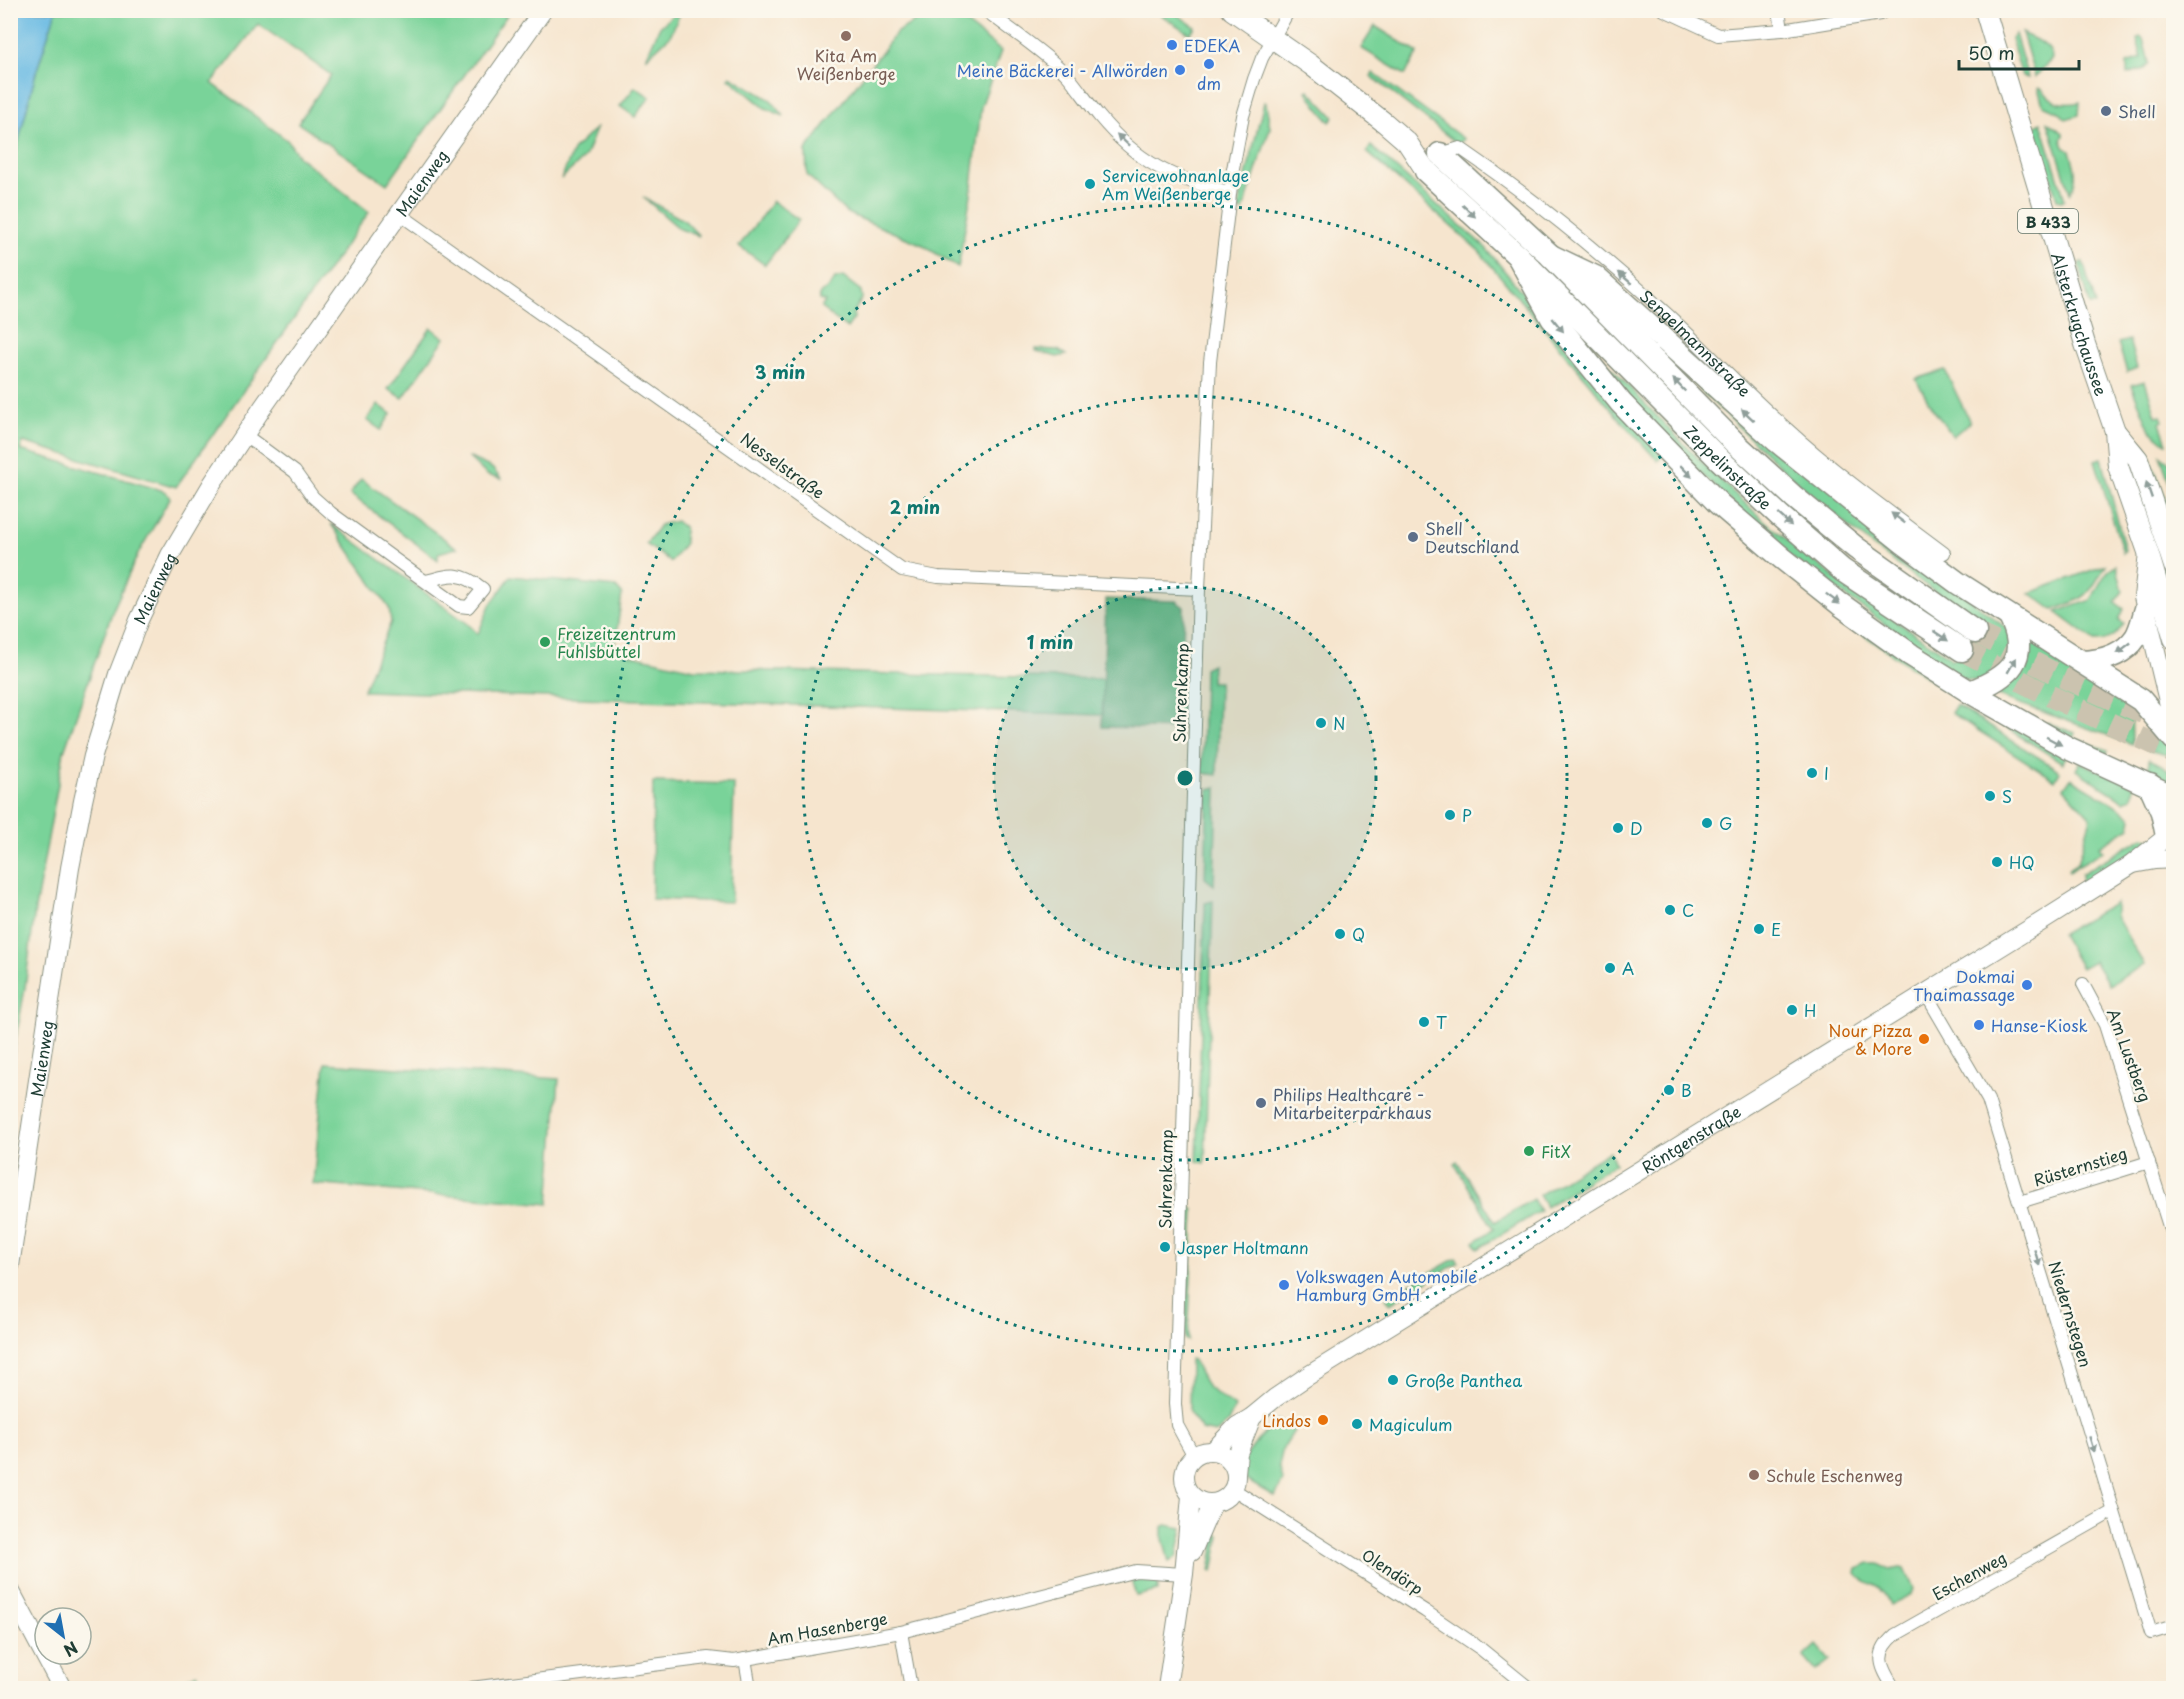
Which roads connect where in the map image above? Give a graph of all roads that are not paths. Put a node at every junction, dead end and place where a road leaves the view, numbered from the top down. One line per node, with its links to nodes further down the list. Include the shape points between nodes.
1 (543, 10): 15 (street, Maienweg)
2 (986, 10): 14 (street, one-way to 2, via 1175,177 1139,156 1100,117 1067,75)
3 (1232, 10): 12 (main road, Sengelmannstraße)
4 (1289, 10): 12 (street, Suhrenkamp)
5 (1664, 10): 11 (street, via 1718,35)
6 (1779, 10): 11 (street)
7 (1852, 10): 10 (street)
8 (1886, 10): 10 (street)
9 (1986, 10): 18 (main road, Alsterkrugchaussee / B 433, via 2085,344)
10 (1835, 22): 11 (street)
11 (1782, 30)
12 (1273, 39): 13 (main road, Sengelmannstraße); 14 (street, Suhrenkamp, via 1250,91)
13 (1433, 163): 16 (highway, Sengelmannstraße, one-way to 16); 17 (highway, Sengelmannstraße); 21 (street, Sengelmannstraße, one-way to 13, via 1788,430 1669,316 1486,165 1460,148)
14 (1230, 192): 25 (street, Suhrenkamp, via 1210,362)
15 (401, 215): 19 (street, Maienweg); 25 (street, Nesselstraße, via 902,570 938,577)
16 (1518, 256): 30 (highway, Zeppelinstraße, one-way to 30, via 1780,516 1842,570); 32 (highway, one-way to 32, via 1558,326 1622,403 1719,504 1840,604)
17 (1551, 256): 24 (highway, one-way to 17, via 1777,441 1595,277); 28 (highway, Zeppelinstraße, one-way to 17, via 1856,548 1794,497 1735,443)
18 (2115, 431): 20 (main road, Alsterkrugchaussee / B 433, via 2118,466); 22 (main road, Alsterkrugchaussee, one-way to 18, via 2138,459)
19 (245, 435): 23 (street, via 295,472 331,513); 45 (street, Maienweg, via 197,507 139,620 93,756 70,868)
20 (2148, 552): 26 (street, Alsterkrugchaussee, via 2143,597); 29 (main road, Alsterkrugchaussee / B 433)
21 (1944, 553): 24 (highway)
22 (2174, 566)
23 (426, 581)
24 (1958, 583): 27 (highway)
25 (1199, 589): 48 (street, Suhrenkamp, via 1175,1404 1177,1425)
26 (2146, 609): 31 (highway, one-way to 31, via 2131,644 2098,662); 33 (street, Alsterkrugchaussee)
27 (2010, 617): 31 (highway); 32 (highway, one-way to 27, via 2006,674 2016,659 2020,644)
28 (1975, 632)
29 (2174, 639)
30 (1962, 650)
31 (2082, 662): 34 (highway, via 2141,700)
32 (1970, 692): 35 (highway, one-way to 35, via 2068,748)
33 (2174, 726)
34 (2174, 739)
35 (2150, 786): 36 (highway); 37 (highway)
36 (2174, 796)
37 (2170, 833): 39 (street, Röntgenstraße)
38 (2174, 860): 39 (street, Röntgenstraße)
39 (2131, 865): 41 (street, Röntgenstraße)
40 (2083, 984): 42 (street, Am Lustberg, via 2105,1025)
41 (1926, 994): 43 (street, Niedernstegen, via 1988,1100); 46 (street, Röntgenstraße, via 1306,1377)
42 (2149, 1162): 43 (street, Rüsternstieg); 44 (street, Am Lustberg)
43 (2020, 1202): 52 (street, Niedernstegen, one-way to 52)
44 (2174, 1242)
45 (10, 1266)
46 (1252, 1417): 47 (street, Röntgenstraße, via 1237,1426); 49 (street, via 1238,1453)
47 (1213, 1451): 48 (street); 49 (street, via 1228,1458)
48 (1194, 1456): 50 (street, via 1183,1478)
49 (1234, 1481): 51 (street, via 1227,1497); 64 (street, Olendörp, via 1481,1649)
50 (1191, 1496): 51 (street); 53 (street)
51 (1213, 1503): 53 (street)
52 (2112, 1512): 55 (street, Niedernstegen, via 2151,1633); 65 (street, Eschenweg, via 1895,1635 1881,1654 1882,1668)
53 (1184, 1574): 56 (street, Am Hasenberge, via 1136,1571); 63 (street)
54 (10, 1590): 59 (street)
55 (2174, 1626)
56 (901, 1632): 57 (street, Am Hasenberge); 62 (street)
57 (745, 1659): 58 (street, Am Hasenberge, via 708,1659); 61 (street)
58 (566, 1683): 60 (street, Am Hasenberge)
59 (62, 1689)
60 (471, 1689)
61 (750, 1689)
62 (911, 1689)
63 (1167, 1689)
64 (1529, 1689)
65 (1894, 1689)

